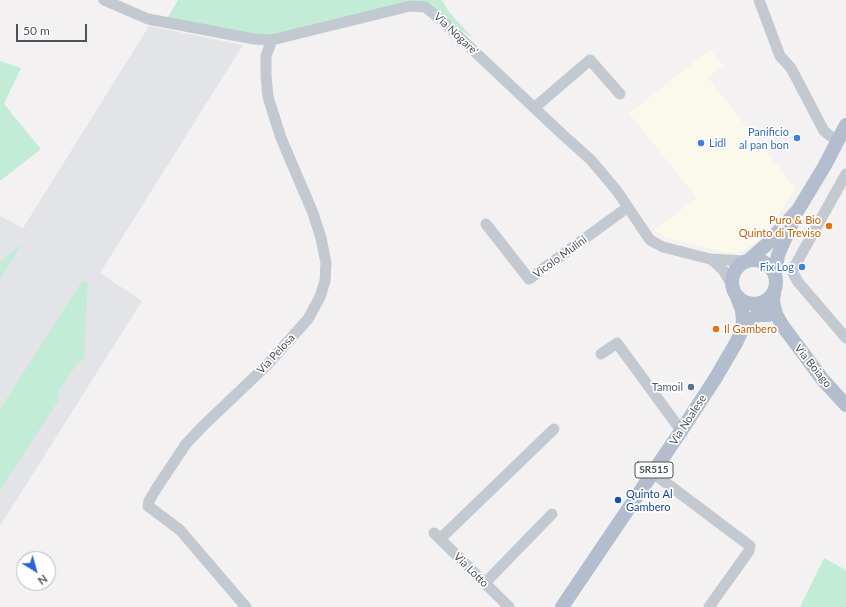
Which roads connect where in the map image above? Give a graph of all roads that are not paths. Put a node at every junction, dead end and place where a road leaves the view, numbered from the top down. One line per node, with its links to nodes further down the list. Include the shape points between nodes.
1 (104, 0): 3 (street, Via Nogare', via 148,19 169,24)
2 (759, 0): 7 (street, via 780,56 791,68 824,131)
3 (272, 40): 5 (street, Via Nogare', via 410,6 425,7); 29 (street, Via Pelosa, via 266,56 268,97 281,138 321,238 326,263 325,280 320,297 308,319 267,365 186,444 152,495 148,506 180,530)
4 (620, 94): 5 (street, via 590,60)
5 (534, 108): 9 (street, Via Nogare', via 591,160)
6 (846, 125): 7 (main road)
7 (838, 142): 10 (main road)
8 (846, 174): 21 (street, via 792,272)
9 (628, 207): 11 (street, Vicolo Mulini, via 529,279); 12 (street, Via Nogare', via 644,234 655,244)
10 (798, 210): 13 (main road); 14 (main road, via 778,255)
11 (486, 224)
12 (710, 259): 13 (street, Via Nogare'); 15 (street, Via Nogare', via 723,270)
13 (748, 261): 14 (main road, via 764,262); 15 (main road, via 741,264 734,273)
14 (775, 273): 16 (main road)
15 (735, 291): 17 (main road, via 744,302); 19 (main road, Via Noalese)
16 (774, 292): 17 (main road, via 767,300); 20 (main road, Via Boiago, via 773,302)
17 (756, 304): 18 (main road, Via Boiago); 19 (main road, Via Noalese)
18 (768, 316): 19 (main road, via 758,315); 20 (main road, Via Boiago)
19 (745, 325): 24 (main road, Via Noalese / SR515, via 715,379)
20 (782, 325): 23 (main road, Via Boiago, via 823,380)
21 (846, 338)
22 (601, 354): 24 (street, via 617,343 677,425)
23 (846, 405)
24 (683, 428): 26 (main road, Via Noalese / SR515)
25 (554, 429): 28 (street, Via Lotto, via 437,536)
26 (653, 473): 31 (main road, Via Noalese / SR515); 32 (street, via 750,546 749,552)
27 (552, 514): 28 (street)
28 (484, 583): 30 (street, Via Lotto)
29 (246, 607)
30 (508, 607)
31 (562, 607)
32 (709, 607)

